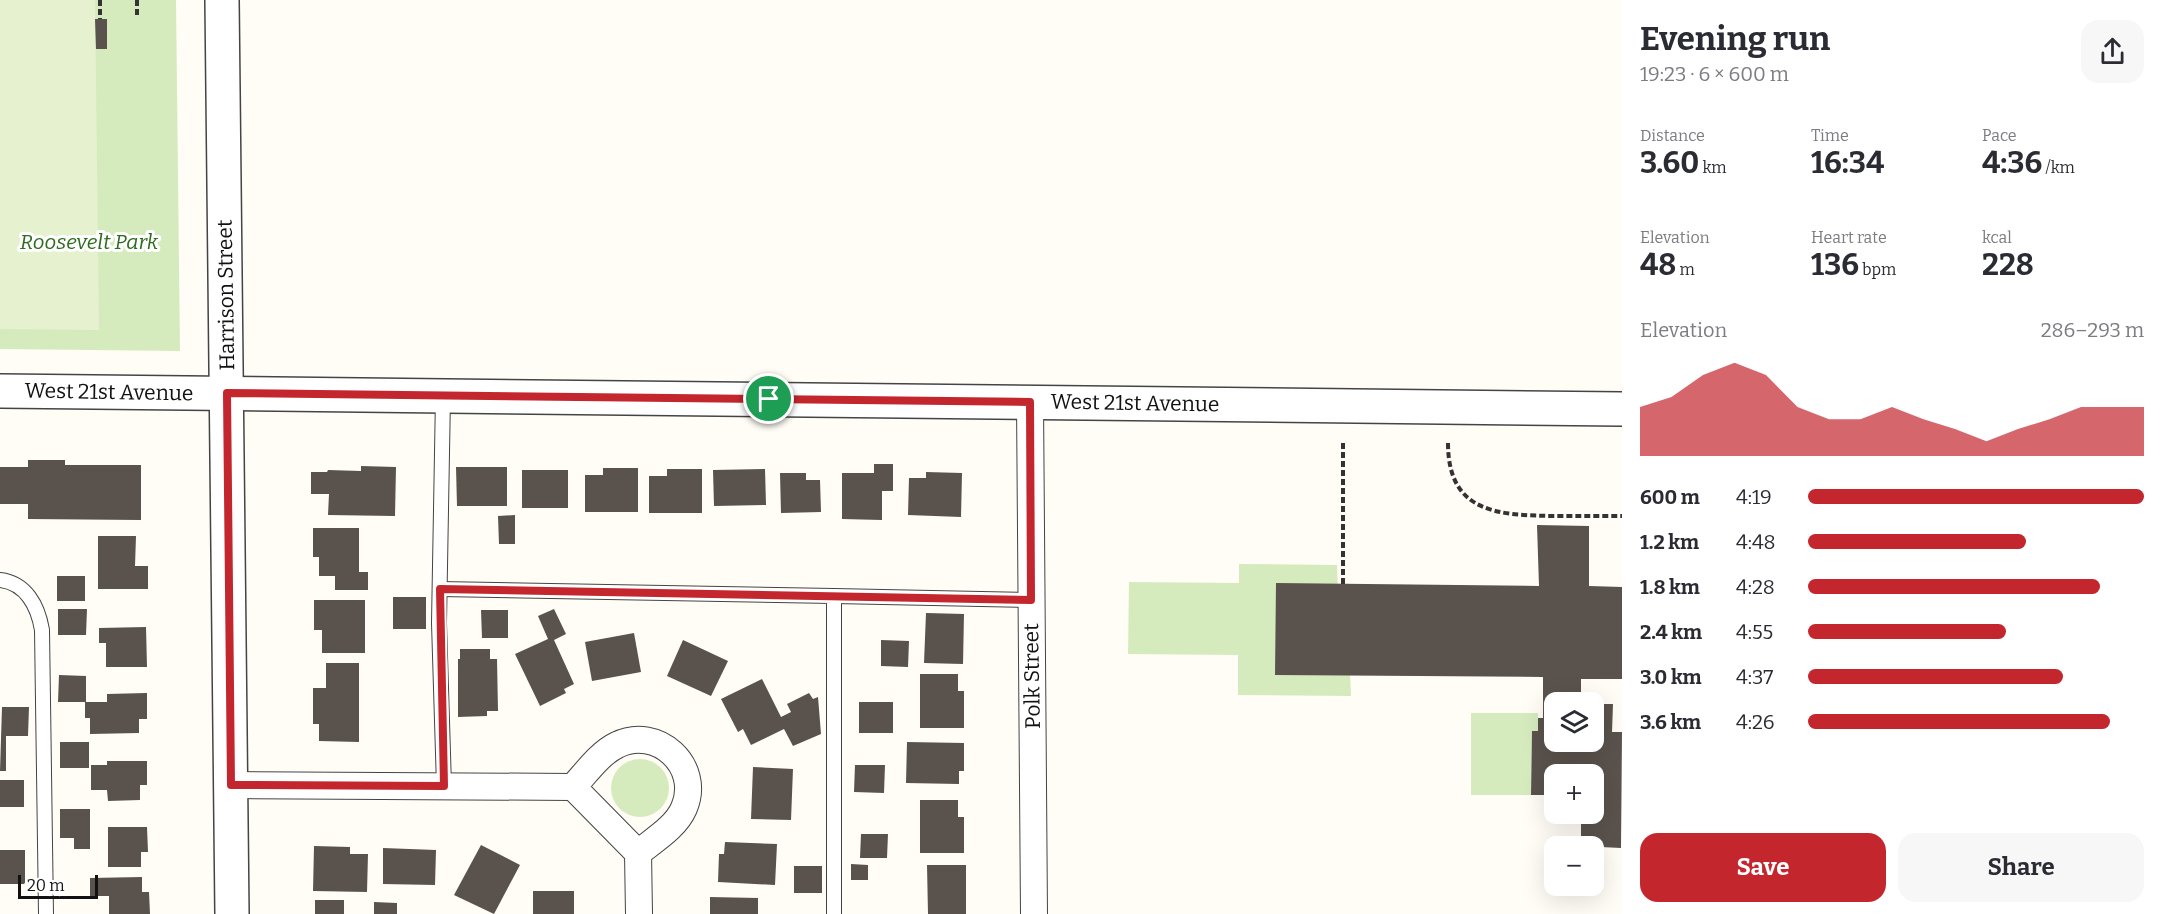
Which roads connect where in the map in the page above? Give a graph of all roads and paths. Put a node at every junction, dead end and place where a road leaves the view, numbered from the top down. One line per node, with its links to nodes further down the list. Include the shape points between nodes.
1 (100, 0): 5 (path)
2 (137, 0): 4 (path)
3 (222, 0): 7 (street, Harrison Street)
4 (137, 15)
5 (100, 20)
6 (0, 391): 7 (street, West 21st Avenue)
7 (227, 393): 8 (street, West 21st Avenue); 19 (street, Harrison Street)
8 (443, 396): 9 (street, West 21st Avenue); 16 (lane)
9 (1030, 402): 10 (street, West 21st Avenue); 18 (street, Polk Street)
10 (1622, 409)
11 (1343, 442): 15 (path)
12 (1448, 443): 13 (path, via 1456,484 1488,510 1514,515)
13 (1622, 516)
14 (0, 580): 23 (lane, via 27,593 40,615)
15 (1343, 584)
16 (440, 589): 17 (lane); 20 (lane)
17 (834, 596): 18 (lane); 26 (lane)
18 (1031, 600): 27 (street, Polk Street)
19 (231, 785): 20 (street); 24 (street, Harrison Street)
20 (444, 786): 21 (street)
21 (573, 787): 22 (street); 22 (street, via 614,746 629,740 660,743 672,752 688,778 684,809)
22 (638, 854): 25 (street)
23 (46, 914)
24 (232, 914)
25 (639, 914)
26 (834, 914)
27 (1034, 914)

